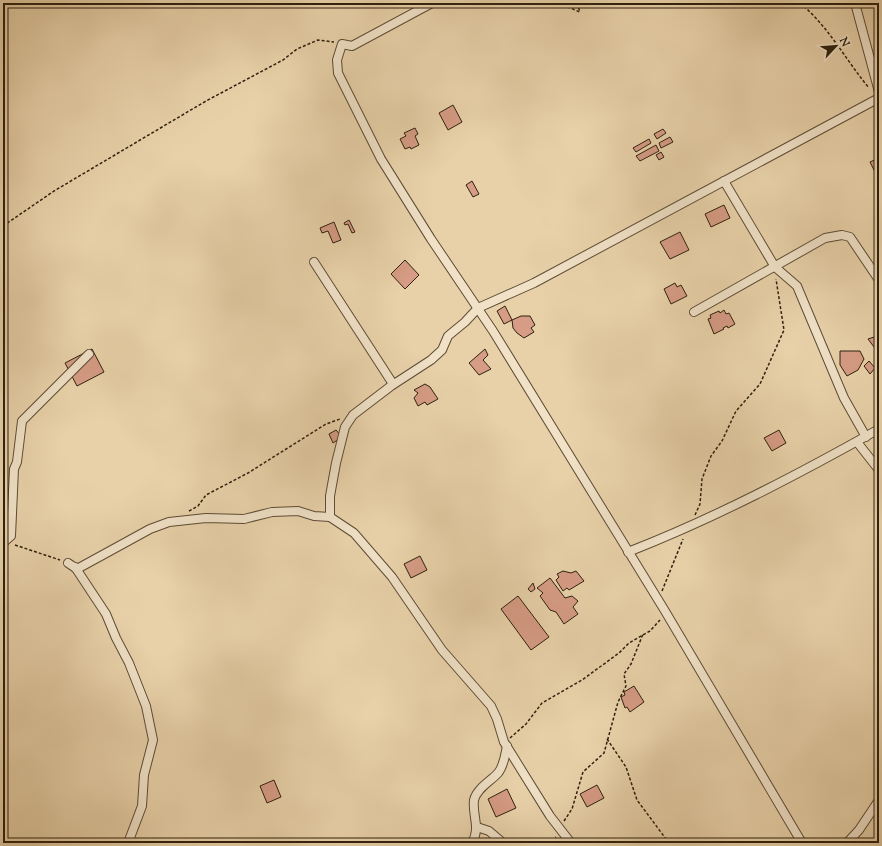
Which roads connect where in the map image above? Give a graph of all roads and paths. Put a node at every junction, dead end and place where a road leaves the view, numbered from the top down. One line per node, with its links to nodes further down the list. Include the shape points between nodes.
1 (432, 3): 6 (street, via 352,46)
2 (558, 3): 3 (path, via 580,12)
3 (577, 3)
4 (800, 3): 7 (path, via 826,28 870,89)
5 (855, 3): 7 (street)
6 (342, 44): 10 (path, via 318,40 297,49 283,60 54,191); 14 (street, via 337,60 338,73 380,159)
7 (879, 92)
8 (879, 98): 9 (street)
9 (724, 181): 12 (street); 14 (street, via 534,283)
10 (3, 226)
11 (314, 262): 17 (street)
12 (775, 267): 13 (street, via 825,238 842,234 850,236); 15 (street); 20 (street, via 797,286 844,398); 25 (path, via 784,330 760,384 736,411 711,456 702,479 700,504)
13 (879, 280)
14 (478, 308): 17 (street, via 448,336 442,350 431,360); 27 (street)
15 (694, 312)
16 (89, 354): 26 (street, via 22,421 14,469 11,536)
17 (393, 384): 18 (street)
18 (353, 415): 23 (path, via 326,424 248,473 206,495 198,506); 24 (street, via 345,427 336,462 330,496)
19 (879, 429): 20 (street)
20 (866, 437): 21 (street)
21 (857, 442): 22 (street); 25 (street, via 801,473)
22 (879, 470)
23 (187, 513)
24 (330, 517): 28 (street, via 298,511 272,512 244,519 206,518 169,522 150,529 77,569); 33 (street, via 354,533 392,577 442,650 490,706 498,719)
25 (688, 528): 27 (street); 29 (path, via 663,585)
26 (4, 542): 28 (path, via 28,548)
27 (628, 552): 29 (street)
28 (72, 565): 37 (street, via 106,614 132,670 146,706 153,740 144,775 142,806)
29 (660, 602): 30 (street)
30 (665, 611): 31 (path, via 658,624); 43 (street)
31 (643, 634): 32 (path, via 631,664 624,674 626,686 618,702); 33 (path, via 629,642 619,653 582,680 542,703)
32 (607, 739): 36 (path, via 604,753 583,772 572,810); 42 (path, via 626,767 637,800)
33 (506, 744): 35 (street, via 502,767 489,779 474,800); 36 (street)
34 (879, 800): 44 (street)
35 (477, 827): 38 (street); 39 (street, via 489,831)
36 (561, 830): 40 (path); 41 (street)
37 (128, 843)
38 (472, 843)
39 (503, 843)
40 (547, 843)
41 (571, 843)
42 (669, 843)
43 (802, 843)
44 (847, 843)

